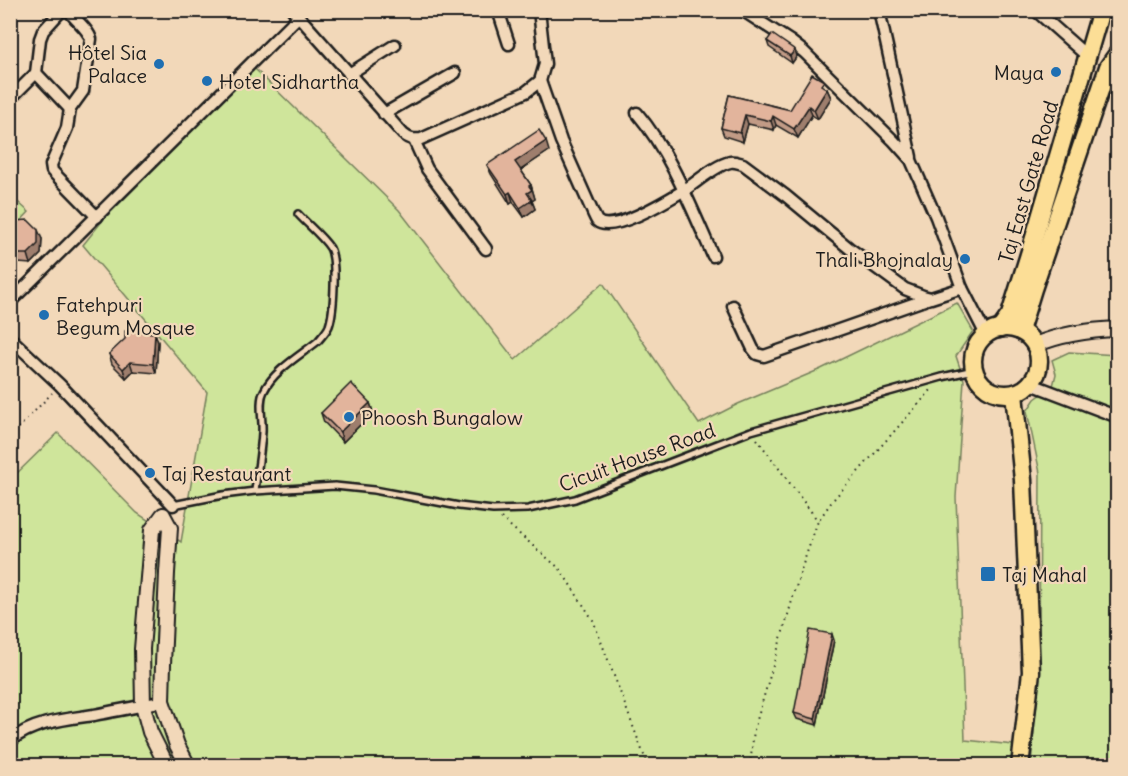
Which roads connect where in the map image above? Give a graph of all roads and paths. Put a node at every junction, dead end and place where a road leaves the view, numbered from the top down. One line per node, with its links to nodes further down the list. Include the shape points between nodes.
1 (62, 10): 15 (street, via 43,31)
2 (69, 10): 19 (street, via 91,39 83,92)
3 (498, 10): 10 (street)
4 (539, 10): 17 (street, via 545,64)
5 (742, 10): 23 (street, via 804,52)
6 (879, 10): 23 (street)
7 (1035, 10): 13 (street)
8 (1101, 10): 13 (main road, Taj East Gate Road)
9 (296, 13): 16 (street); 26 (street)
10 (510, 44)
11 (395, 45): 16 (street)
12 (1118, 53): 35 (main road, via 1108,67)
13 (1087, 56): 34 (main road, Taj East Gate Road, via 1010,315)
14 (455, 72): 21 (street)
15 (36, 73): 18 (street); 19 (street)
16 (349, 74): 21 (street)
17 (540, 81): 22 (street, via 526,92); 24 (street, via 561,141 597,221 612,225)
18 (10, 99)
19 (70, 109): 26 (street, via 52,171)
20 (637, 113): 24 (street)
21 (384, 114): 22 (street)
22 (414, 140): 27 (street, via 427,169)
23 (911, 160): 29 (street)
24 (683, 190): 28 (street); 30 (street, via 729,162 743,164 905,289)
25 (298, 214): 46 (lane, via 331,250 334,281 330,322 325,333 279,372 263,393)
26 (97, 217): 31 (street)
27 (486, 249)
28 (713, 256)
29 (962, 288): 30 (street); 34 (street)
30 (931, 298): 32 (street, via 764,356 753,349)
31 (10, 302)
32 (733, 306)
33 (1118, 329): 37 (street, via 1089,330)
34 (993, 332): 35 (main road); 38 (main road, via 976,348)
35 (1020, 332): 37 (main road)
36 (10, 338): 41 (street)
37 (1035, 345): 40 (main road, via 1038,369)
38 (974, 370): 39 (lane, Cicuit House Road); 42 (main road, via 985,387)
39 (942, 378): 44 (lane, Cicuit House Road); 49 (path)
40 (1031, 384): 42 (main road); 43 (street)
41 (60, 385): 45 (path); 47 (street)
42 (1014, 394): 57 (main road, via 1023,480 1031,672)
43 (1118, 417)
44 (751, 431): 48 (lane, Cicuit House Road, via 575,499 528,509); 49 (path)
45 (10, 436)
46 (255, 491): 47 (lane, Cicuit House Road); 48 (lane, Cicuit House Road, via 335,486)
47 (168, 510): 50 (street); 51 (street, via 152,530 143,638)
48 (493, 510): 55 (path, via 560,569 593,620)
49 (818, 521): 56 (path, via 754,730)
50 (162, 701): 51 (street); 54 (street)
51 (143, 706): 52 (street, via 33,727); 53 (street, via 150,732)
52 (10, 741)
53 (167, 765)
54 (188, 765)
55 (648, 765)
56 (750, 765)
57 (1020, 765)

